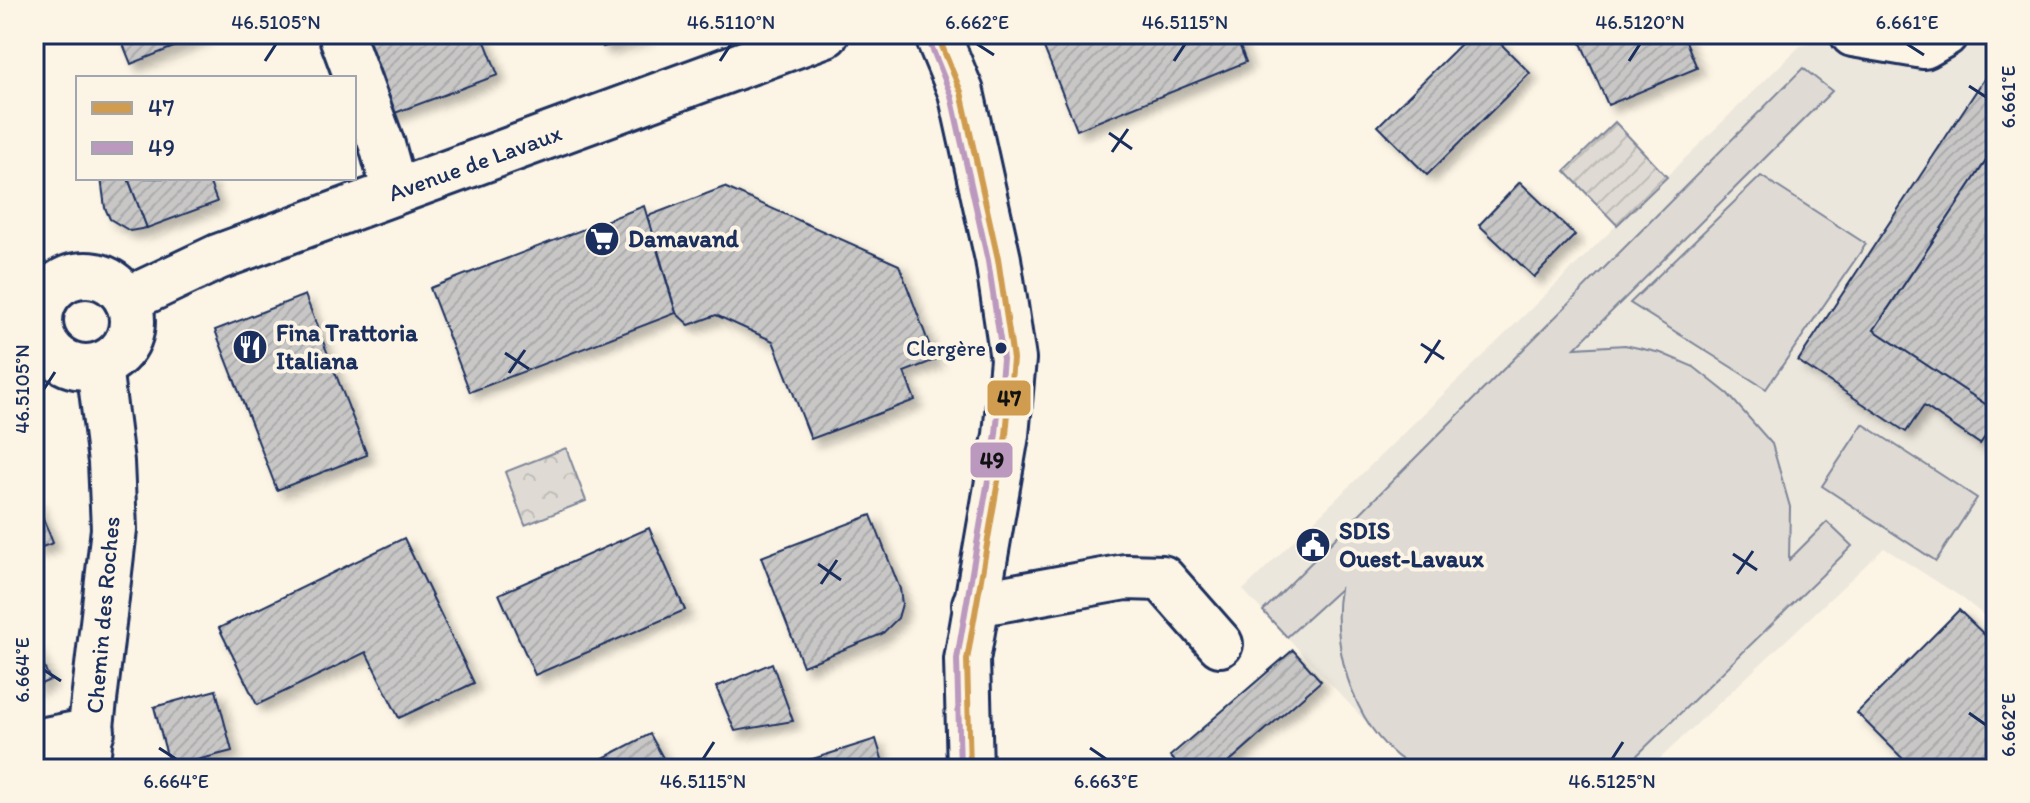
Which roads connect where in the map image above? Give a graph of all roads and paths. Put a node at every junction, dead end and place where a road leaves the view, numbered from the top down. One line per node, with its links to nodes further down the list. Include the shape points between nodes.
1 (341, 34): 6 (street)
2 (826, 34): 6 (street, Avenue de Lavaux)
3 (937, 34): 10 (street, via 961,92 998,259 1013,359 1006,435)
4 (1853, 34): 5 (street, via 1924,46)
5 (1945, 34)
6 (395, 192): 7 (street, Avenue de Lavaux, via 218,257)
7 (127, 300): 8 (street, via 109,281 95,276 64,280 44,303); 9 (street, via 130,336 123,349)
8 (37, 333): 9 (street, via 69,365)
9 (99, 366): 13 (street, Chemin des Roches, via 114,529)
10 (975, 604): 11 (street, via 1125,577 1162,578); 14 (street, via 966,704)
11 (1220, 644)
12 (34, 742): 13 (street)
13 (89, 750)
14 (970, 769)

